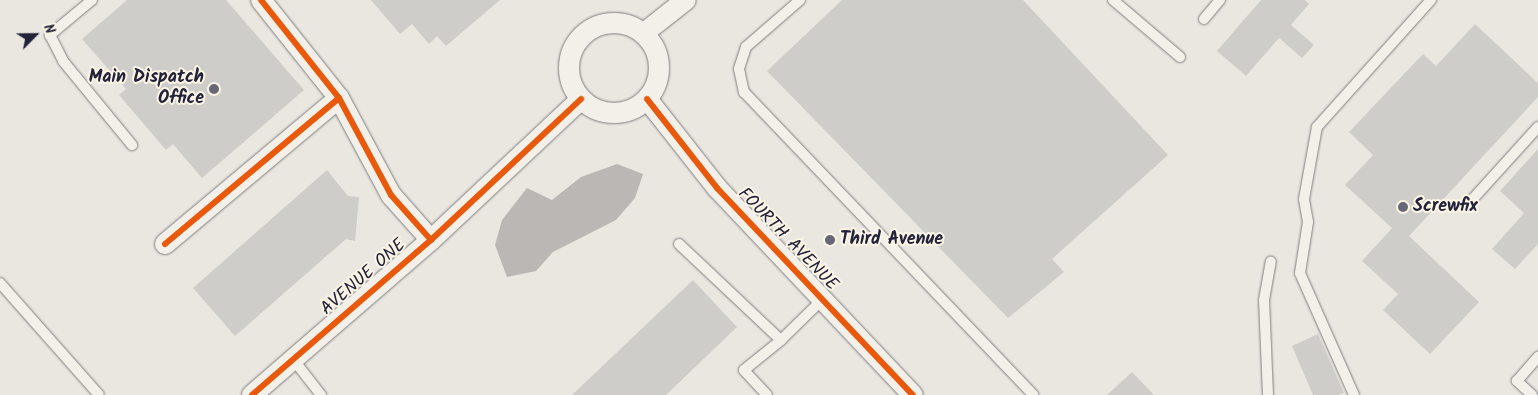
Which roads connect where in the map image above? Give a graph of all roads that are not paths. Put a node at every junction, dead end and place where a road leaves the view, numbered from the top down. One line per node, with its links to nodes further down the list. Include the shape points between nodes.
1 (92, 0): 15 (lane, via 50,35 63,61)
2 (262, 0): 11 (street)
3 (686, 0): 9 (street)
4 (800, 0): 31 (lane, via 746,47 739,69 744,92)
5 (1113, 0): 10 (lane)
6 (1220, 0): 8 (lane)
7 (1431, 0): 33 (lane, via 1316,127 1304,199 1308,222 1300,273)
8 (1204, 19)
9 (644, 33): 12 (street, via 613,22 583,34 568,66 571,84); 13 (street, via 659,65)
10 (1180, 57)
11 (339, 98): 17 (street, via 391,195); 18 (street)
12 (581, 99): 13 (street, via 596,109 614,113 632,110); 17 (street, AVENUE ONE)
13 (647, 99): 22 (street, FOURTH AVENUE, via 717,188)
14 (1538, 127): 16 (lane)
15 (132, 145)
16 (1471, 201)
17 (431, 240): 25 (street, AVENUE ONE)
18 (165, 244)
19 (678, 244): 23 (lane)
20 (1271, 262): 32 (lane, via 1264,300)
21 (0, 283): 26 (lane)
22 (823, 299): 23 (lane); 30 (street, FOURTH AVENUE)
23 (781, 340): 29 (lane, via 744,370)
24 (1538, 356): 34 (lane, via 1517,381)
25 (294, 359): 27 (street, AVENUE ONE); 28 (lane)
26 (99, 395)
27 (252, 395)
28 (321, 395)
29 (768, 395)
30 (913, 395)
31 (1034, 395)
32 (1268, 395)
33 (1354, 395)
34 (1532, 395)

